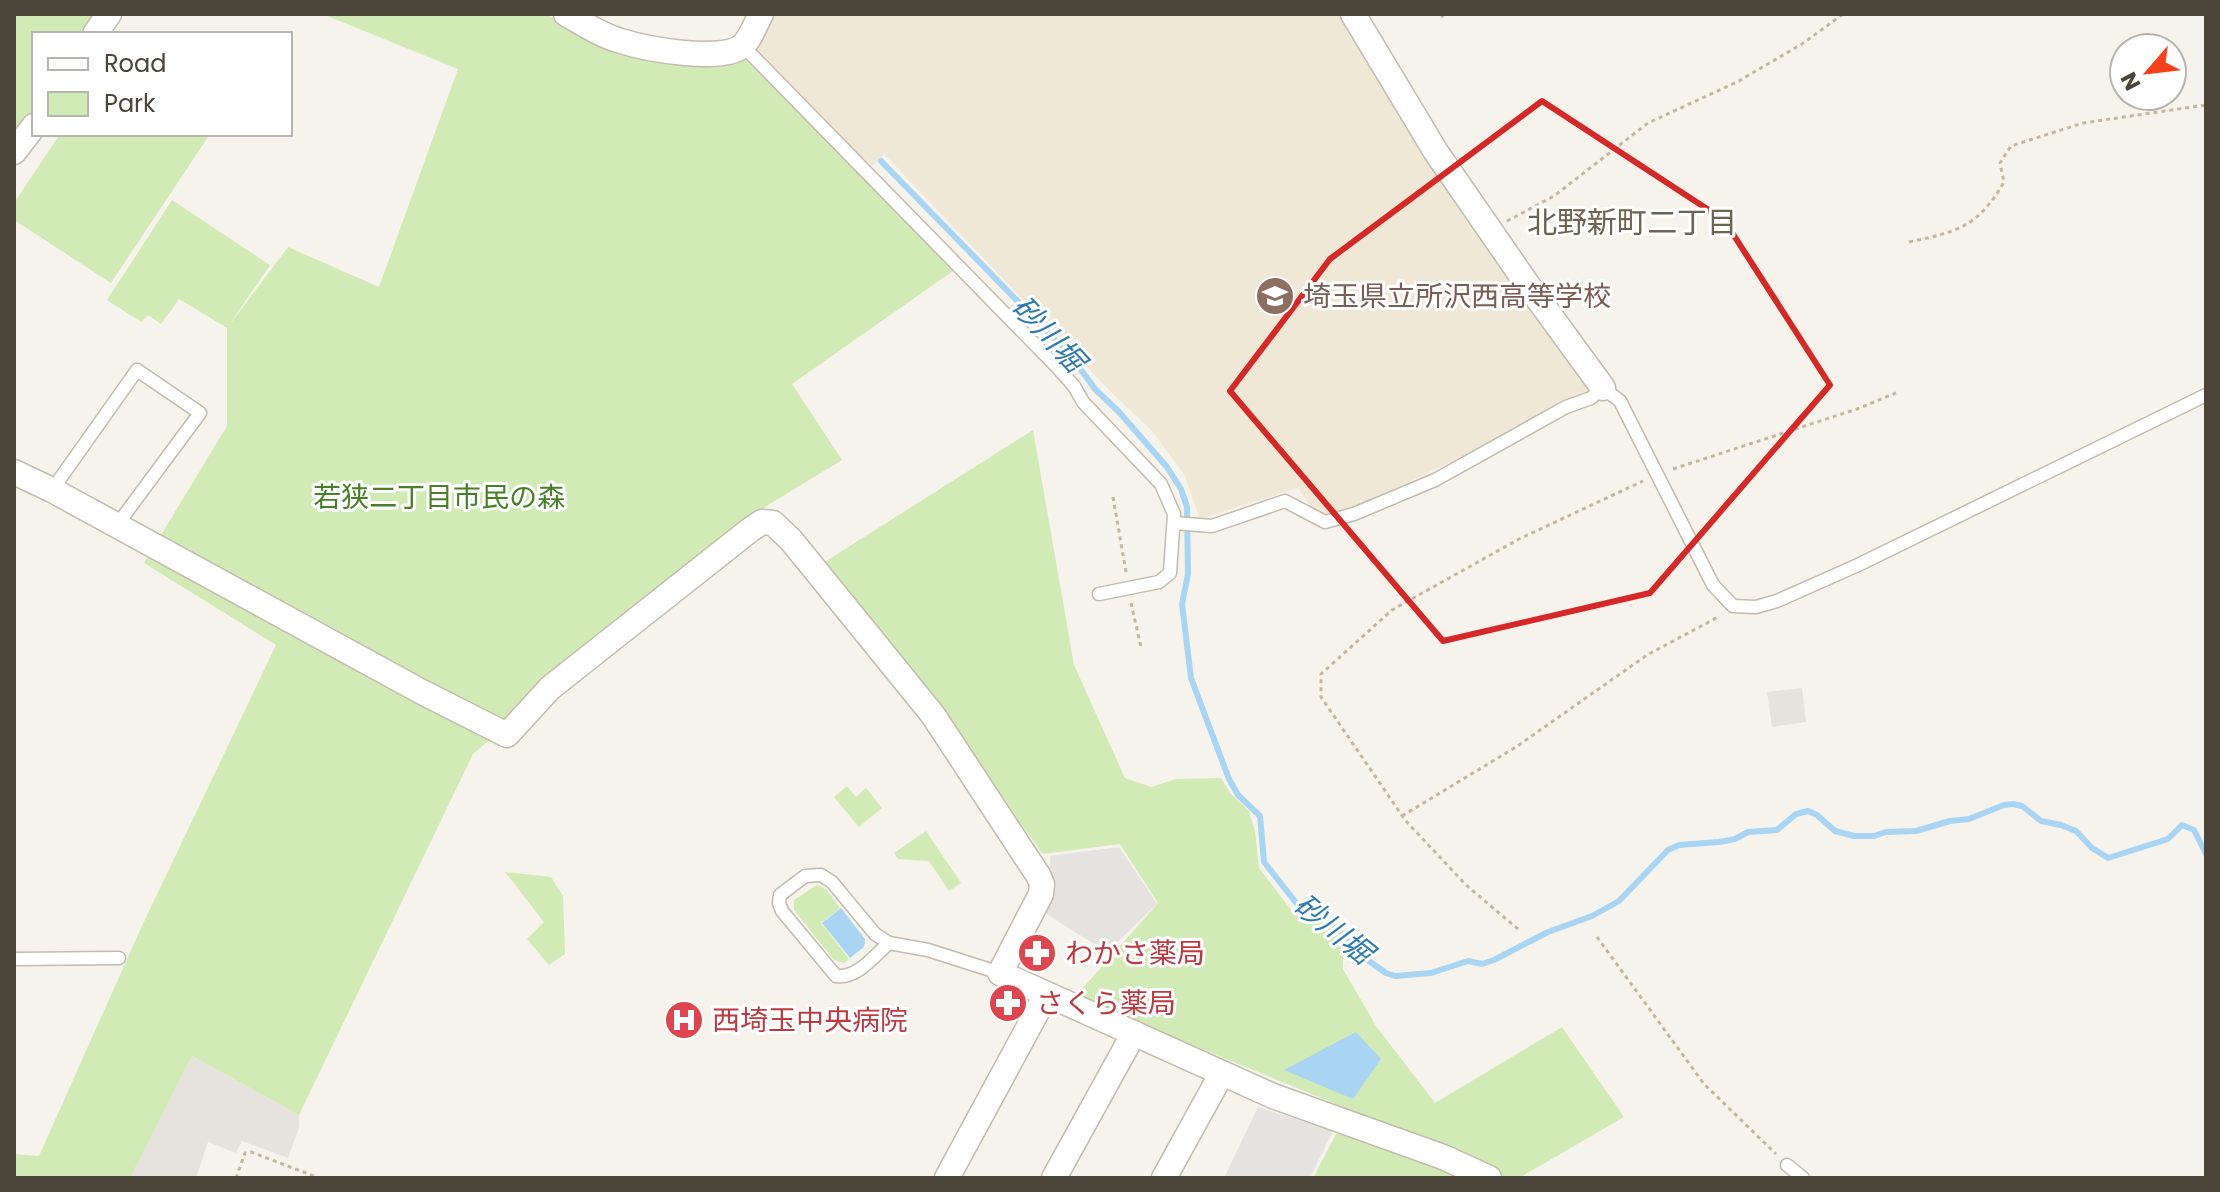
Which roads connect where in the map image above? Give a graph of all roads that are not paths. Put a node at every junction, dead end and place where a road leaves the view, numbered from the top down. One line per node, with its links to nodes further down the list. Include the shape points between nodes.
1 (109, 14): 5 (street)
2 (566, 14): 6 (street, via 619,41 654,49 723,53)
3 (761, 14): 6 (street)
4 (1353, 14): 9 (street, via 1436,152)
5 (96, 32)
6 (743, 46): 13 (lane, via 1056,366 1161,484)
7 (32, 129): 8 (street)
8 (14, 152)
9 (1603, 388): 10 (lane, via 1620,401 1713,585 1733,606 1756,607 1858,565); 13 (lane, via 1435,480 1354,514 1325,522 1285,501 1212,526)
10 (2206, 395)
11 (14, 472): 12 (street)
12 (52, 490): 14 (street); 14 (lane, via 137,370 200,413)
13 (1177, 523): 15 (lane, via 1166,578)
14 (117, 525): 19 (street, via 507,735 550,688 750,530 762,522 773,523 904,676 1038,875 1041,894)
15 (1099, 594)
16 (889, 943): 16 (lane, via 853,974 836,976 782,911 780,895 805,876 821,875); 19 (lane)
17 (119, 958): 18 (lane)
18 (14, 959)
19 (1000, 973): 20 (street)
20 (1046, 995): 21 (street); 24 (street)
21 (1134, 1033): 22 (street); 25 (street)
22 (1222, 1073): 26 (street); 27 (street)
23 (1787, 1165): 28 (lane)
24 (947, 1178)
25 (1054, 1178)
26 (1164, 1178)
27 (1489, 1178)
28 (1803, 1178)

